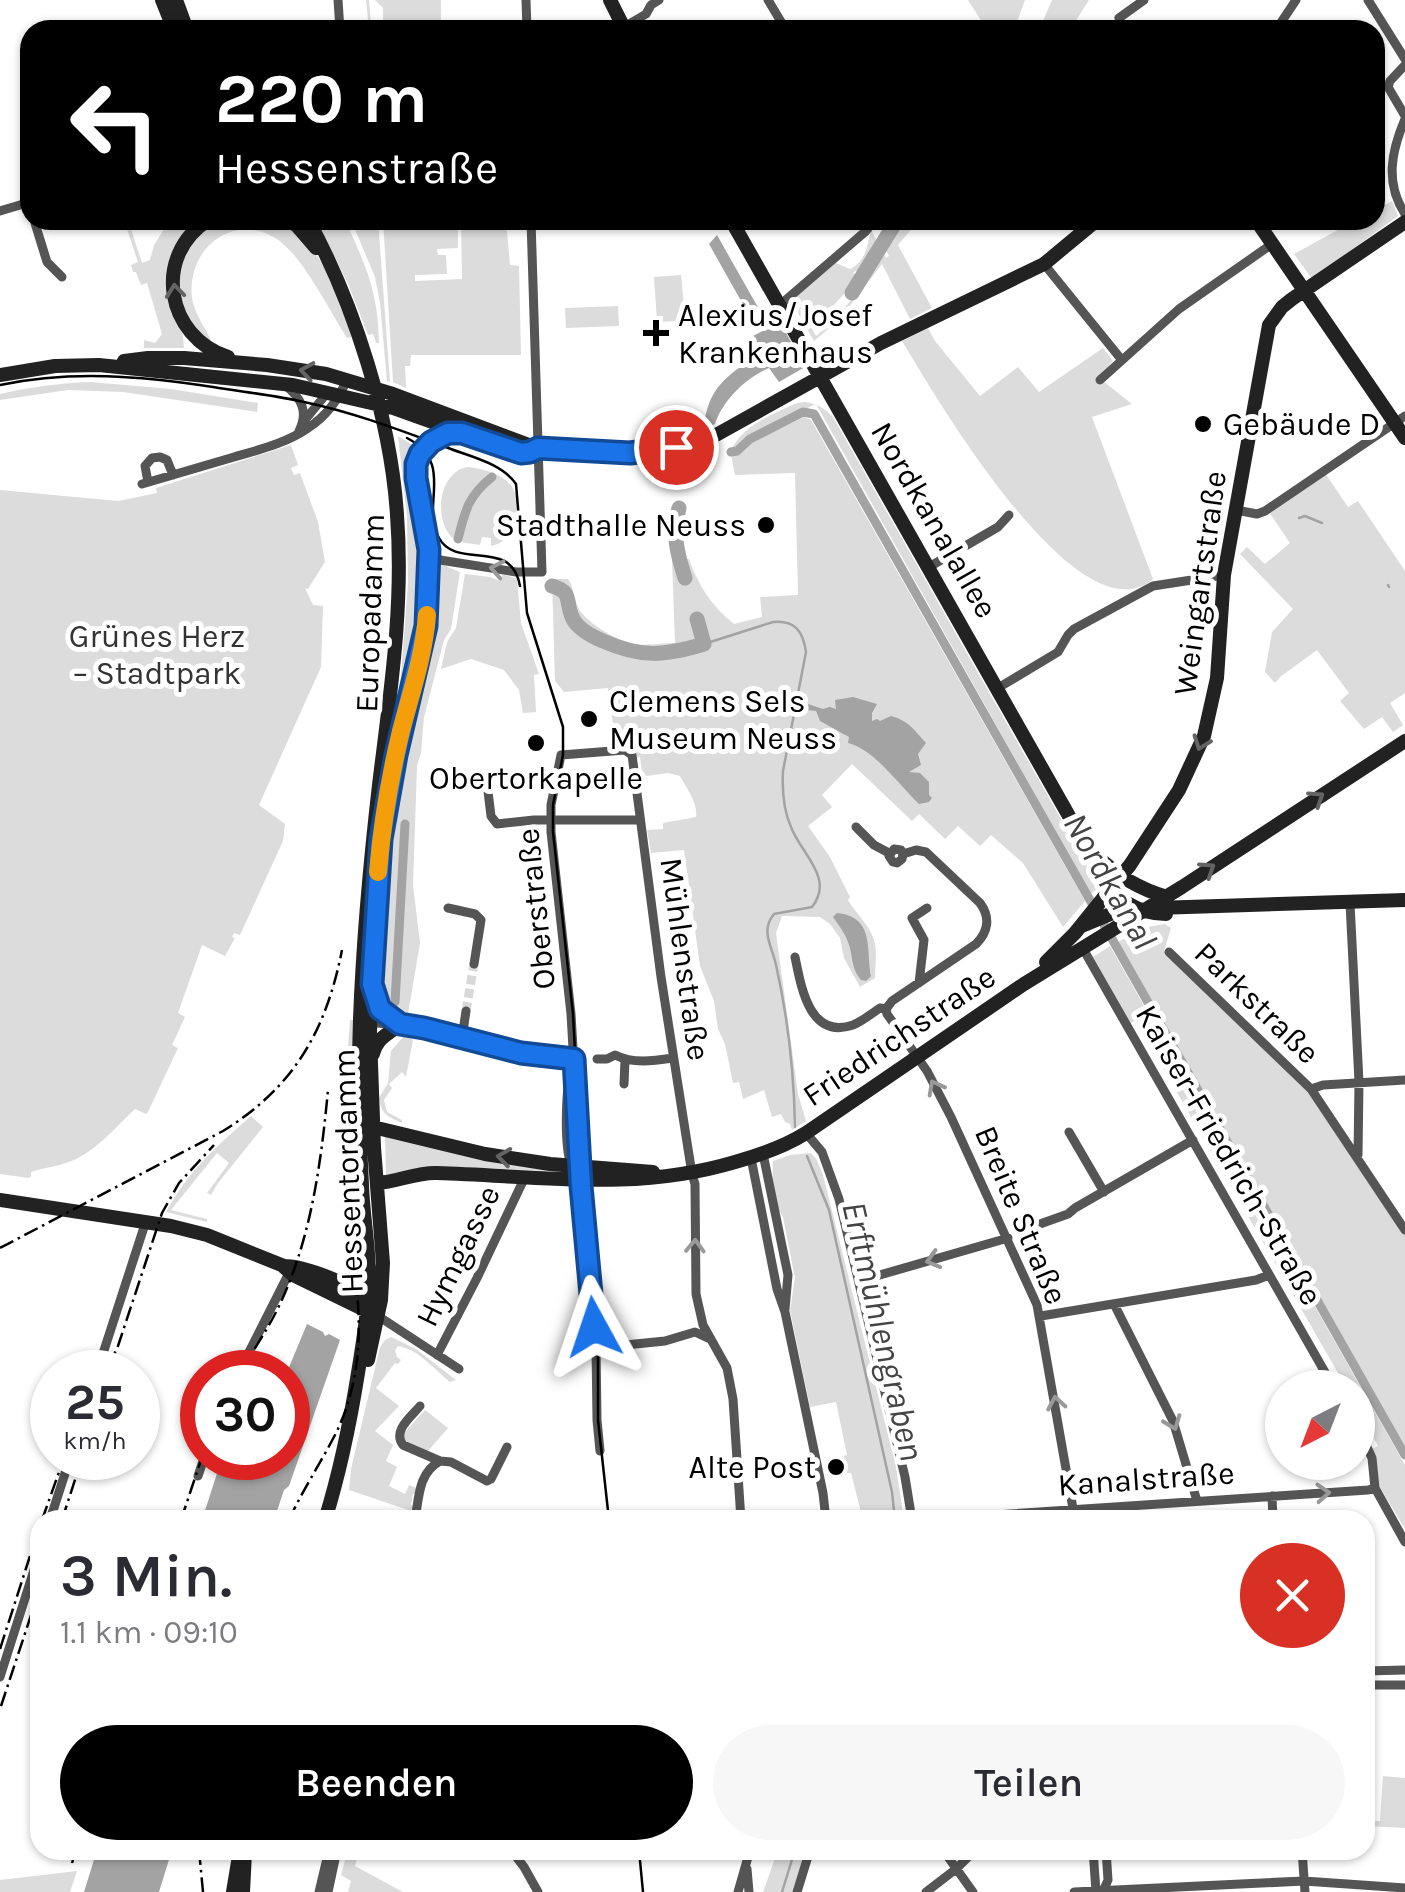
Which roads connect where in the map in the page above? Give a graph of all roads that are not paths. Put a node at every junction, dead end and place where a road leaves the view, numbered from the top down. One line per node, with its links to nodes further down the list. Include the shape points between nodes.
1 (659, 0): 3 (street)
2 (1144, 0): 4 (street)
3 (637, 20)
4 (1120, 20)
5 (1385, 28): 6 (street)
6 (1405, 62): 7 (street, via 1388,86)
7 (1405, 118): 8 (street, via 1391,170)
8 (1405, 214)
9 (1405, 222): 24 (main road, Weingartstraße)
10 (37, 230): 22 (street, via 47,262)
11 (196, 230): 27 (main road, one-way to 11, via 175,303 173,273)
12 (299, 230): 23 (main road)
13 (314, 230): 23 (main road, Europadamm)
14 (316, 230): 26 (main road, Europadamm)
15 (531, 230): 44 (street)
16 (738, 230): 25 (main road, Nordkanalallee)
17 (868, 230): 25 (street)
18 (1085, 230): 21 (main road)
19 (1263, 230): 20 (main road)
20 (1272, 244): 24 (main road); 29 (street)
21 (1044, 264): 29 (street); 35 (main road)
22 (62, 276)
23 (340, 290): 26 (main road, Europadamm)
24 (1304, 291): 39 (main road); 46 (main road, Weingartstraße, via 1269,325)
25 (780, 305): 35 (main road, Nordkanalallee)
26 (354, 319): 48 (main road, Europadamm, via 386,411)
27 (188, 331): 28 (main road); 31 (main road, via 214,352)
28 (184, 358): 30 (main road); 31 (main road); 32 (main road)
29 (1121, 359): 36 (street)
30 (98, 365): 32 (main road); 33 (main road)
31 (268, 365): 34 (main road, one-way to 31)
32 (165, 370): 37 (main road)
33 (0, 375)
34 (346, 380): 38 (street); 44 (main road)
35 (816, 380): 44 (main road, via 708,437 662,450); 50 (main road, Nordkanalallee)
36 (1100, 380)
37 (282, 384): 38 (main road); 40 (street, via 301,401)
38 (334, 394): 40 (street); 41 (main road); 42 (street)
39 (1400, 419): 43 (main road); 46 (street, via 1265,512)
40 (304, 421): 42 (street)
41 (462, 433): 44 (main road, via 516,452); 49 (main road, via 434,438 416,464)
42 (298, 434): 45 (street)
43 (1405, 438)
44 (538, 448): 49 (street, Europadamm, one-way to 49, via 542,572 440,560)
45 (173, 475): 45 (street, via 160,457 145,466 145,483)
46 (1236, 510): 51 (main road, Weingartstraße)
47 (1009, 515): 50 (street)
48 (401, 516): 59 (main road, Europadamm, via 403,632); 77 (main road, Europadamm)
49 (429, 550): 59 (main road, via 426,626)
50 (929, 566): 52 (main road, Nordkanalallee)
51 (1224, 575): 52 (street, via 1152,586 1074,629 1058,652); 60 (main road, Weingartstraße, one-way to 60, via 1217,678 1204,736)
52 (998, 688): 60 (main road, Nordkanalallee, via 1088,848)
53 (1405, 740): 61 (main road, one-way to 53)
54 (561, 755): 56 (street, Oberstraße); 57 (street, Mühlenstraße, via 630,752)
55 (486, 775): 56 (street, via 494,822)
56 (551, 820): 57 (street); 82 (street, Oberstraße)
57 (640, 820): 81 (street, Mühlenstraße)
58 (856, 827): 73 (street, via 897,863 903,854 926,852 980,903 987,918 980,941)
59 (381, 839): 74 (main road, Europadamm)
60 (1129, 894): 61 (main road); 61 (main road); 64 (main road, via 1252,911); 65 (main road, via 1187,906); 68 (main road); 68 (main road); 68 (main road, via 1139,920)
61 (1165, 896): 65 (main road)
62 (1405, 900): 63 (main road)
63 (1350, 903): 64 (main road); 87 (street)
64 (1300, 905): 65 (main road)
65 (1243, 906)
66 (448, 908): 72 (street, via 481,920)
67 (926, 908): 73 (street, via 912,918 924,940)
68 (1108, 921): 69 (main road, Friedrichstraße); 69 (main road)
69 (1086, 934): 80 (main road, Friedrichstraße); 93 (street, Kaiser-Friedrich-Straße)
70 (1169, 952): 89 (street, Parkstraße)
71 (795, 957): 75 (street, via 807,1006 820,1020 849,1026)
72 (474, 964)
73 (919, 983): 75 (street)
74 (372, 984): 77 (main road, Europadamm); 78 (main road, via 380,1009)
75 (886, 1009): 80 (street, Breite Straße)
76 (466, 1011): 79 (street)
77 (365, 1022): 78 (street); 84 (main road, Hessentordamm); 94 (main road, Hessentordamm)
78 (400, 1024): 79 (street); 84 (main road, via 377,1042)
79 (462, 1038): 82 (street)
80 (917, 1057): 92 (main road, Friedrichstraße); 109 (street, Breite Straße, one-way to 80)
81 (673, 1058): 85 (street); 99 (street, Mühlenstraße)
82 (574, 1059): 98 (street, Oberstraße)
83 (597, 1059): 85 (street)
84 (371, 1060): 90 (main road, Hessentordamm)
85 (625, 1060): 88 (street)
86 (1405, 1080): 87 (street)
87 (1359, 1082): 89 (street); 96 (street)
88 (624, 1084)
89 (1311, 1089): 96 (street, Parkstraße)
90 (373, 1127): 94 (main road); 98 (main road, one-way to 90); 102 (main road, Hessentordamm)
91 (1069, 1132): 103 (street)
92 (806, 1134): 95 (main road, Friedrichstraße); 114 (street, via 822,1152 840,1199)
93 (1193, 1140): 103 (street); 112 (street, Kaiser-Friedrich-Straße)
94 (361, 1142): 97 (main road, Hessentordamm)
95 (757, 1156): 99 (main road, Friedrichstraße); 140 (street, via 788,1275 785,1312)
96 (1358, 1156): 108 (street, Parkstraße)
97 (361, 1163): 102 (main road); 110 (main road, Hessentordamm)
98 (577, 1171): 99 (main road); 101 (main road); 121 (street, Oberstraße)
99 (686, 1174): 118 (street, Mühlenstraße, one-way to 99, via 695,1184)
100 (419, 1175): 101 (main road); 102 (main road); 105 (main road, via 392,1190)
101 (524, 1178): 124 (street, Hymgasse)
102 (377, 1183): 105 (main road, Hessentordamm)
103 (1104, 1192): 107 (street)
104 (0, 1200): 106 (main road)
105 (381, 1218): 116 (main road, Hessentordamm, via 383,1284)
106 (146, 1221): 111 (main road, via 207,1235); 122 (street)
107 (1040, 1224)
108 (1405, 1230)
109 (1008, 1238): 114 (street, one-way to 114); 117 (street, Breite Straße)
110 (369, 1263): 113 (main road, via 357,1278); 116 (main road, Hessentordamm)
111 (289, 1268): 113 (main road); 116 (main road); 123 (street)
112 (1268, 1275): 115 (street); 126 (street, Kaiser-Friedrich-Straße)
113 (334, 1281): 116 (main road, via 358,1291)
114 (859, 1281): 141 (street)
115 (1114, 1304): 117 (street); 135 (street, one-way to 135, via 1173,1420)
116 (371, 1309): 124 (street); 137 (main road, Hessentordamm)
117 (1041, 1316): 142 (street, Breite Straße, one-way to 117)
118 (701, 1319): 119 (street); 120 (street)
119 (695, 1332): 120 (street); 121 (street)
120 (711, 1340): 139 (street, via 733,1399)
121 (596, 1348): 129 (street, Oberstraße)
122 (105, 1350)
123 (250, 1350)
124 (437, 1355): 125 (street)
125 (459, 1369)
126 (1323, 1370)
127 (420, 1406): 130 (street, via 399,1440)
128 (507, 1447): 130 (street, via 489,1481)
129 (600, 1450)
130 (440, 1462): 138 (street, via 422,1479)
131 (63, 1480): 136 (street)
132 (1374, 1480): 133 (street)
133 (1375, 1488): 134 (street, Kanalstraße, one-way to 133); 145 (street)
134 (1272, 1496): 135 (street, Kanalstraße); 144 (street)
135 (1197, 1501): 143 (street, Kanalstraße)
136 (53, 1510)
137 (328, 1510)
138 (417, 1510)
139 (740, 1510)
140 (825, 1510)
141 (910, 1510)
142 (1074, 1510)
143 (1113, 1510)
144 (1273, 1510)
145 (1405, 1542)
146 (30, 1583): 149 (street)
147 (1405, 1670): 148 (street)
148 (1375, 1672)
149 (0, 1676)
150 (1405, 1685): 151 (street)
151 (1375, 1686)
152 (240, 1860): 169 (main road)
153 (247, 1860): 170 (main road)
154 (327, 1860): 171 (street)
155 (336, 1860): 172 (street)
156 (518, 1860): 173 (street)
157 (748, 1860): 164 (street)
158 (807, 1860): 176 (street)
159 (950, 1860): 165 (street)
160 (965, 1860): 165 (street)
161 (1095, 1860): 168 (street)
162 (1107, 1860): 168 (street)
163 (1303, 1860): 166 (street)
164 (746, 1866): 174 (street); 175 (street)
165 (956, 1869): 177 (street); 178 (street)
166 (1304, 1887): 167 (street); 168 (street)
167 (1405, 1888)
168 (1101, 1891): 179 (street)
169 (233, 1892)
170 (243, 1892)
171 (319, 1892)
172 (328, 1892)
173 (538, 1892)
174 (738, 1892)
175 (749, 1892)
176 (796, 1892)
177 (926, 1892)
178 (973, 1892)
179 (1074, 1892)

